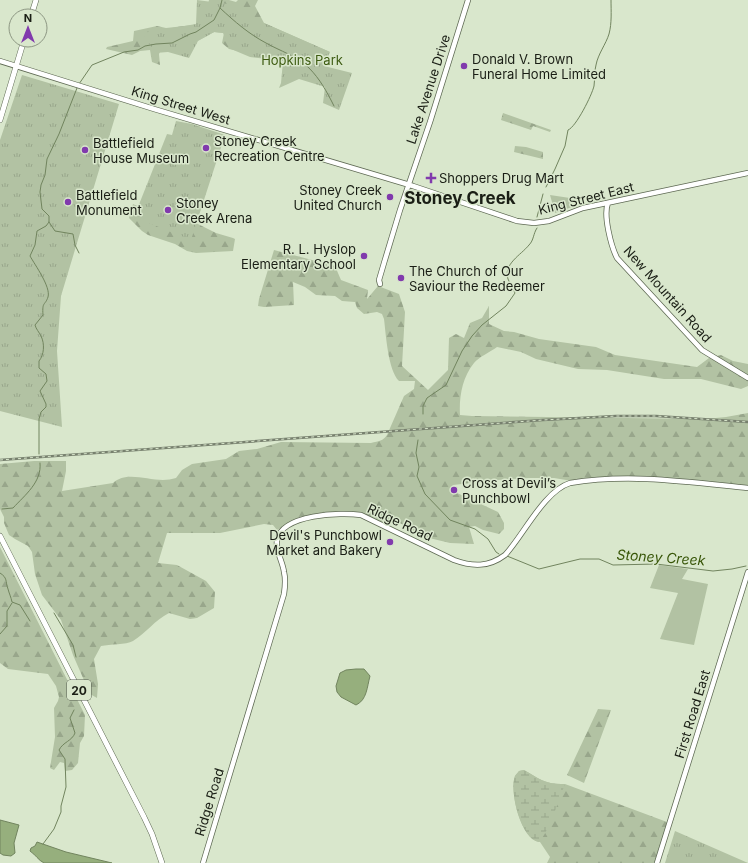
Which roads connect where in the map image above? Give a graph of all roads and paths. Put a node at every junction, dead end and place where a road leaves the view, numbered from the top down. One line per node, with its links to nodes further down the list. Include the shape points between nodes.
1 (468, 0): 7 (main road, Lake Avenue Drive)
2 (22, 48): 4 (main road)
3 (0, 61): 4 (main road)
4 (16, 66): 5 (main road); 7 (main road, King Street West)
5 (0, 120)
6 (748, 174): 8 (main road, King Street East)
7 (409, 185): 8 (main road, King Street East, via 517,221 534,223 549,221); 9 (main road, Lake Avenue Drive, via 379,280)
8 (608, 202): 10 (main road, New Mountain Road, via 607,218 617,258 702,350)
9 (380, 284)
10 (748, 378)
11 (748, 488): 15 (main road, Ridge Road, via 661,479 613,479 570,483 551,496 505,555 479,566 454,560 361,515 313,516 289,526 279,534 277,541 284,573 284,594)
12 (0, 536): 14 (main road, 20, via 144,817)
13 (748, 572): 16 (main road, First Road East)
14 (162, 863)
15 (203, 863)
16 (657, 863)

